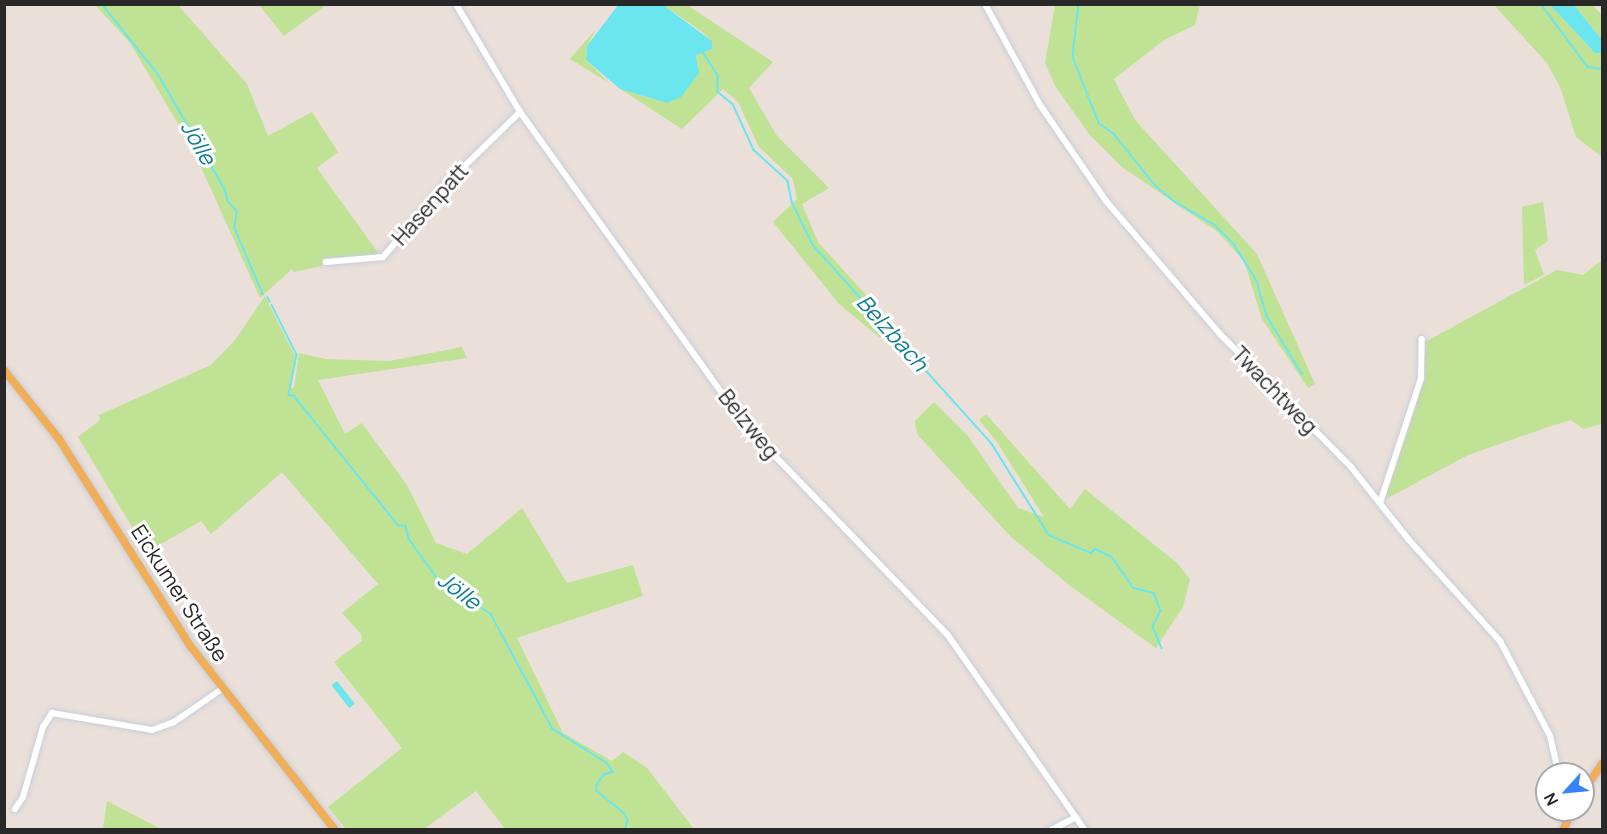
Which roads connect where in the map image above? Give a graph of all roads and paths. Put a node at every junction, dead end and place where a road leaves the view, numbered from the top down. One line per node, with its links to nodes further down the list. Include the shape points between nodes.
1 (456, 4): 3 (street, Belzweg)
2 (985, 4): 7 (street, Twachtweg, via 1040,105 1106,201 1220,333 1351,467)
3 (519, 112): 4 (street, Hasenpatt, via 445,185 383,256); 11 (street, Belzweg, via 746,426 948,634)
4 (326, 262)
5 (1422, 339): 7 (street, via 1421,378)
6 (4, 370): 8 (main road, Eickumer Straße, via 59,439 176,625)
7 (1380, 503): 9 (street, Twachtweg, via 1510,655 1550,736)
8 (222, 689): 10 (street, via 174,722 152,730 52,713 43,727 23,797); 12 (main road, Eickumer Straße)
9 (1556, 762)
10 (15, 809)
11 (1076, 817): 13 (street); 14 (street, Belzweg)
12 (335, 830)
13 (1051, 830)
14 (1085, 830)

